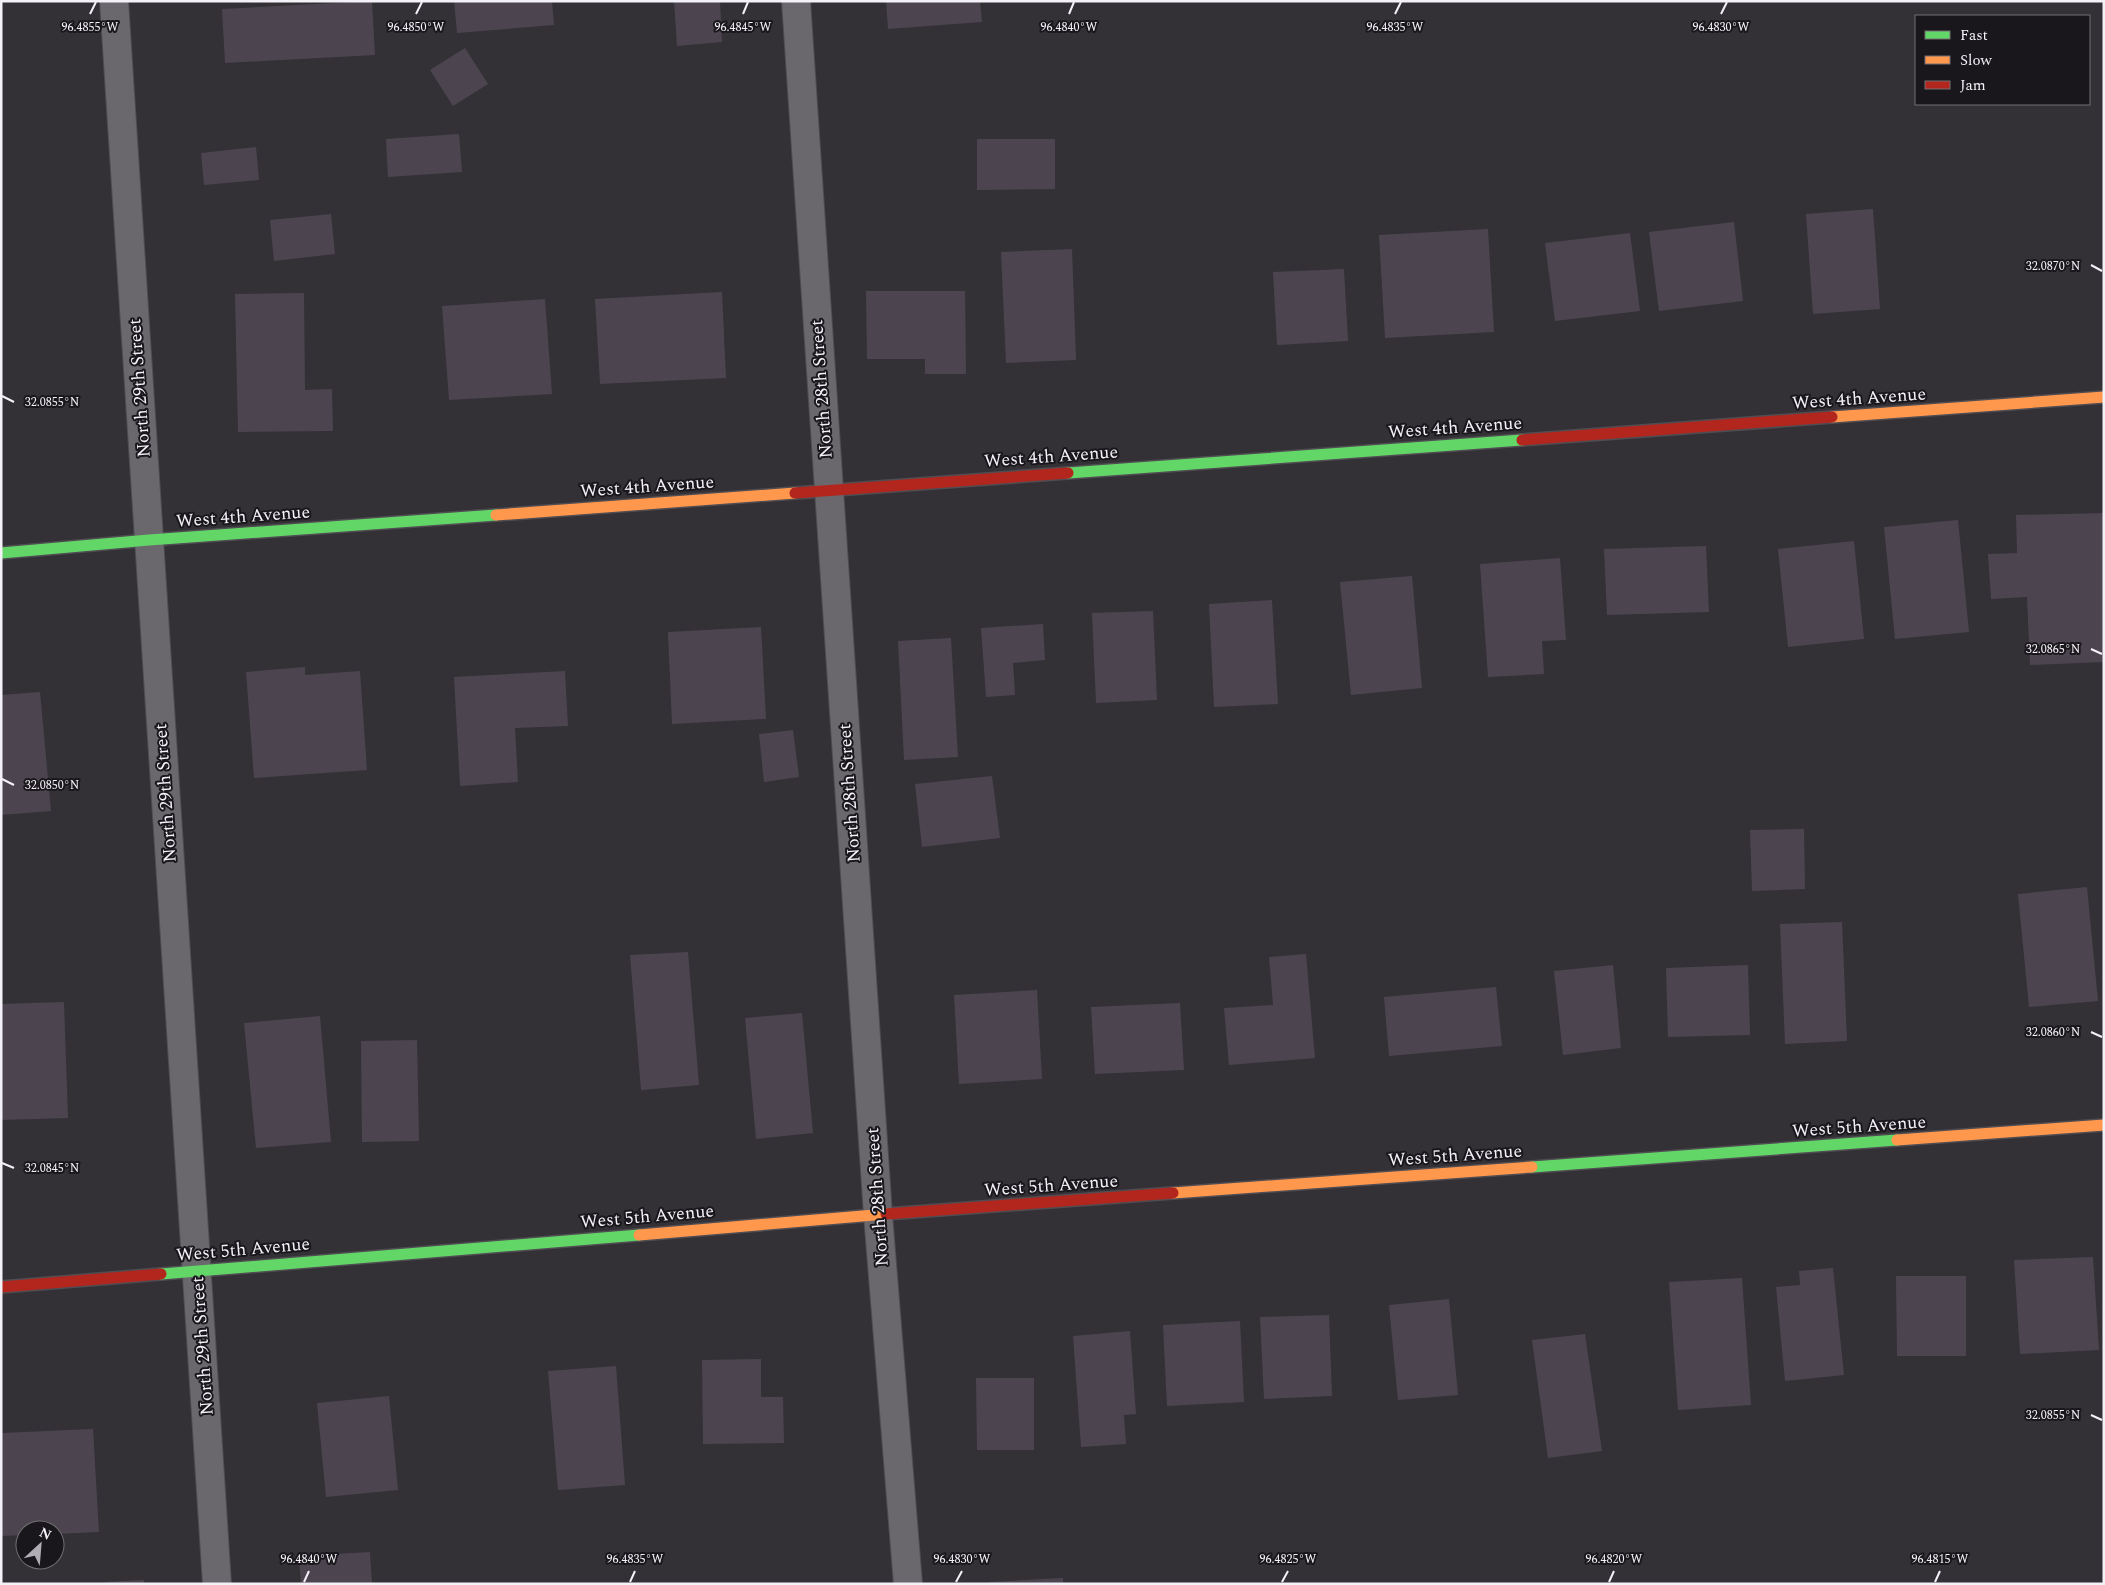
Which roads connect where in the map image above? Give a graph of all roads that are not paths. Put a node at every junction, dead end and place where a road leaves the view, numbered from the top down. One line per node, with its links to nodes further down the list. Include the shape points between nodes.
1 (114, 1): 5 (street, North 29th Street)
2 (796, 1): 4 (street, North 28th Street)
3 (2104, 398): 4 (street, West 4th Avenue)
4 (828, 490): 5 (street, West 4th Avenue); 8 (street, North 28th Street)
5 (148, 540): 6 (street, West 4th Avenue); 9 (street, North 29th Street)
6 (1, 553)
7 (2104, 1125): 8 (street, West 5th Avenue)
8 (878, 1215): 9 (street, West 5th Avenue); 12 (street, North 28th Street)
9 (197, 1270): 10 (street, West 5th Avenue); 11 (street, North 29th Street)
10 (1, 1287)
11 (217, 1584)
12 (908, 1584)

